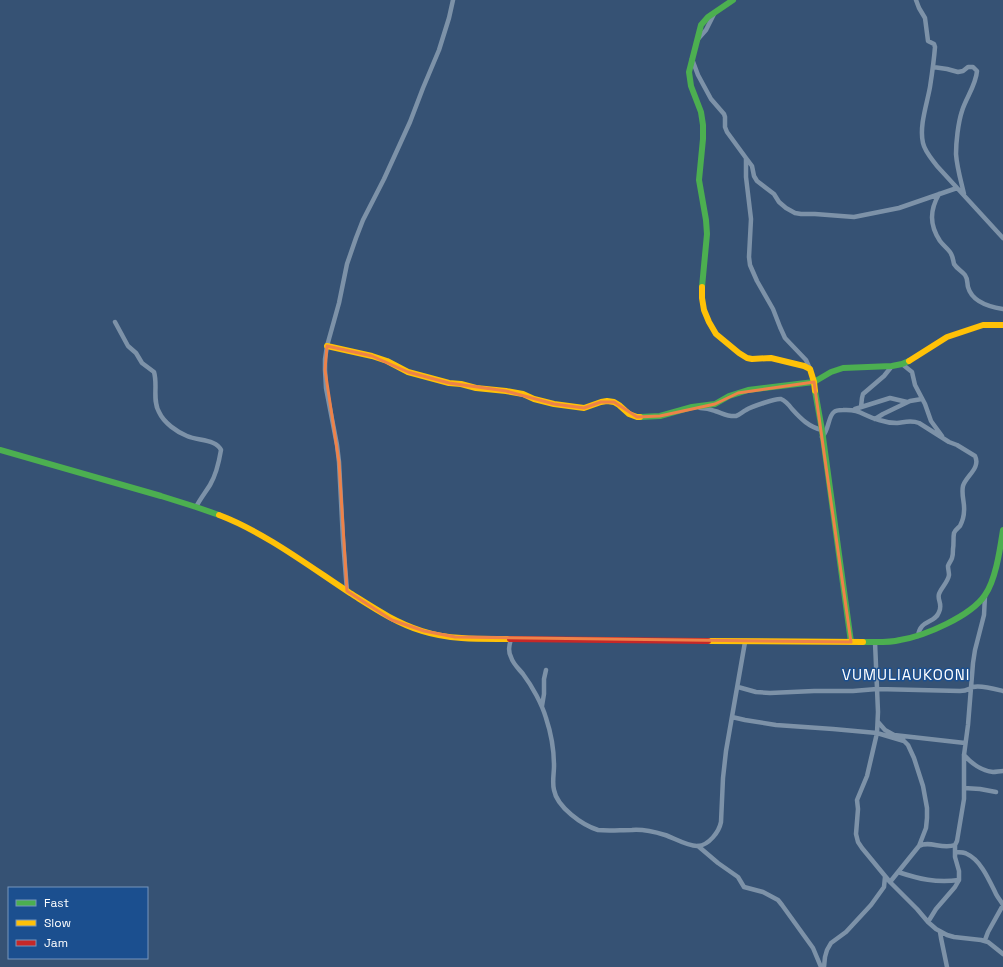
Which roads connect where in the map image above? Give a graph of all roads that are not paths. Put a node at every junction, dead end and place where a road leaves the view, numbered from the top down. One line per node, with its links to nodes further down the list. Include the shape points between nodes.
1 (453, 0): 14 (street, via 440,50 356,238)
2 (733, 0): 4 (street, via 704,20)
3 (916, 0): 5 (street, via 925,20 928,39 935,47)
4 (692, 58): 6 (street, via 711,99 725,117 726,132); 17 (street, via 690,79 703,123 699,180 707,234 702,281 705,312 716,334 743,356 752,359 783,360)
5 (933, 67): 7 (street, via 923,127 924,148); 9 (street, via 958,72 973,67 976,71 961,113 956,148)
6 (746, 158): 8 (street, via 757,181 774,194 783,206 795,213 854,217 899,208); 17 (street, via 751,219 750,265 785,338 806,360)
7 (957, 188): 8 (street); 9 (street)
8 (939, 194): 11 (street, via 932,213 933,226 939,239 950,252 956,267 967,278 970,293 987,305)
9 (964, 195): 10 (street)
10 (1003, 238)
11 (1003, 309)
12 (115, 322): 29 (street, via 128,346 142,363 154,372 156,406 162,417 179,432 212,442 221,450 214,478)
13 (1003, 325): 15 (street, via 983,325 947,337)
14 (327, 346): 21 (street, via 372,356 421,376 476,388 506,390 561,405 584,408 601,402 614,402 628,414 637,417 660,416); 31 (street, via 326,388 339,462)
15 (902, 364): 16 (street); 19 (street, via 912,372)
16 (892, 366): 18 (street, via 843,368); 22 (street, via 863,394)
17 (810, 369): 18 (street)
18 (814, 382): 21 (street, via 743,392 715,404); 25 (street)
19 (922, 399): 20 (street); 27 (street, via 931,421)
20 (907, 402): 22 (street, via 890,398); 24 (street)
21 (692, 407): 25 (street, via 737,416 751,407 779,399 787,403 808,424)
22 (861, 407): 23 (street)
23 (853, 410): 24 (street); 26 (street, via 834,412)
24 (875, 419): 27 (street, via 897,423 913,421)
25 (822, 430): 26 (street)
26 (822, 437): 36 (street)
27 (943, 437): 33 (street, via 970,453 976,461 963,486 964,512 954,534 948,567 949,578 938,598 940,610 938,616 921,626)
28 (0, 450): 29 (street)
29 (196, 507): 31 (street, via 223,517 275,544)
30 (1003, 530): 32 (street, via 993,576)
31 (347, 591): 34 (street, via 392,620 436,635)
32 (985, 596): 33 (street, via 960,616); 40 (street)
33 (918, 636): 37 (street, via 904,640)
34 (511, 640): 35 (street); 43 (street, via 511,659 524,675)
35 (745, 642): 36 (street); 39 (street)
36 (851, 642): 37 (street)
37 (875, 642): 41 (street)
38 (546, 670): 43 (street)
39 (738, 687): 41 (street, via 770,693); 44 (street)
40 (971, 688): 41 (street, via 955,691); 42 (street); 47 (street)
41 (877, 689): 45 (street)
42 (1003, 691)
43 (542, 706): 53 (street, via 552,742 554,792 571,815 593,829 644,830)
44 (732, 717): 46 (street, via 776,725); 53 (street, via 725,761 720,827 709,840)
45 (878, 722): 46 (street); 47 (street, via 894,735)
46 (877, 733): 54 (street, via 904,741 914,758 927,808 926,828); 57 (street, via 865,783 857,800 856,834 862,848)
47 (965, 743): 48 (street)
48 (964, 755): 49 (street, via 986,770); 50 (street)
49 (1003, 771)
50 (964, 788): 51 (street); 52 (street, via 963,814)
51 (996, 792)
52 (955, 845): 54 (street); 55 (street)
53 (698, 846): 65 (street, via 738,877 744,887 763,892 778,900 813,948)
54 (919, 846): 56 (street)
55 (955, 852): 58 (street); 60 (street, via 966,853 977,862)
56 (898, 872): 58 (street, via 924,879); 59 (street)
57 (885, 877): 59 (street); 66 (street, via 884,887 871,905 846,932 831,943)
58 (959, 880): 61 (street)
59 (890, 882): 61 (street)
60 (1003, 905): 63 (street)
61 (928, 922): 62 (street)
62 (940, 932): 63 (street, via 954,937); 67 (street)
63 (985, 940): 64 (street)
64 (1003, 954)
65 (821, 967)
66 (824, 967)
67 (947, 967)

